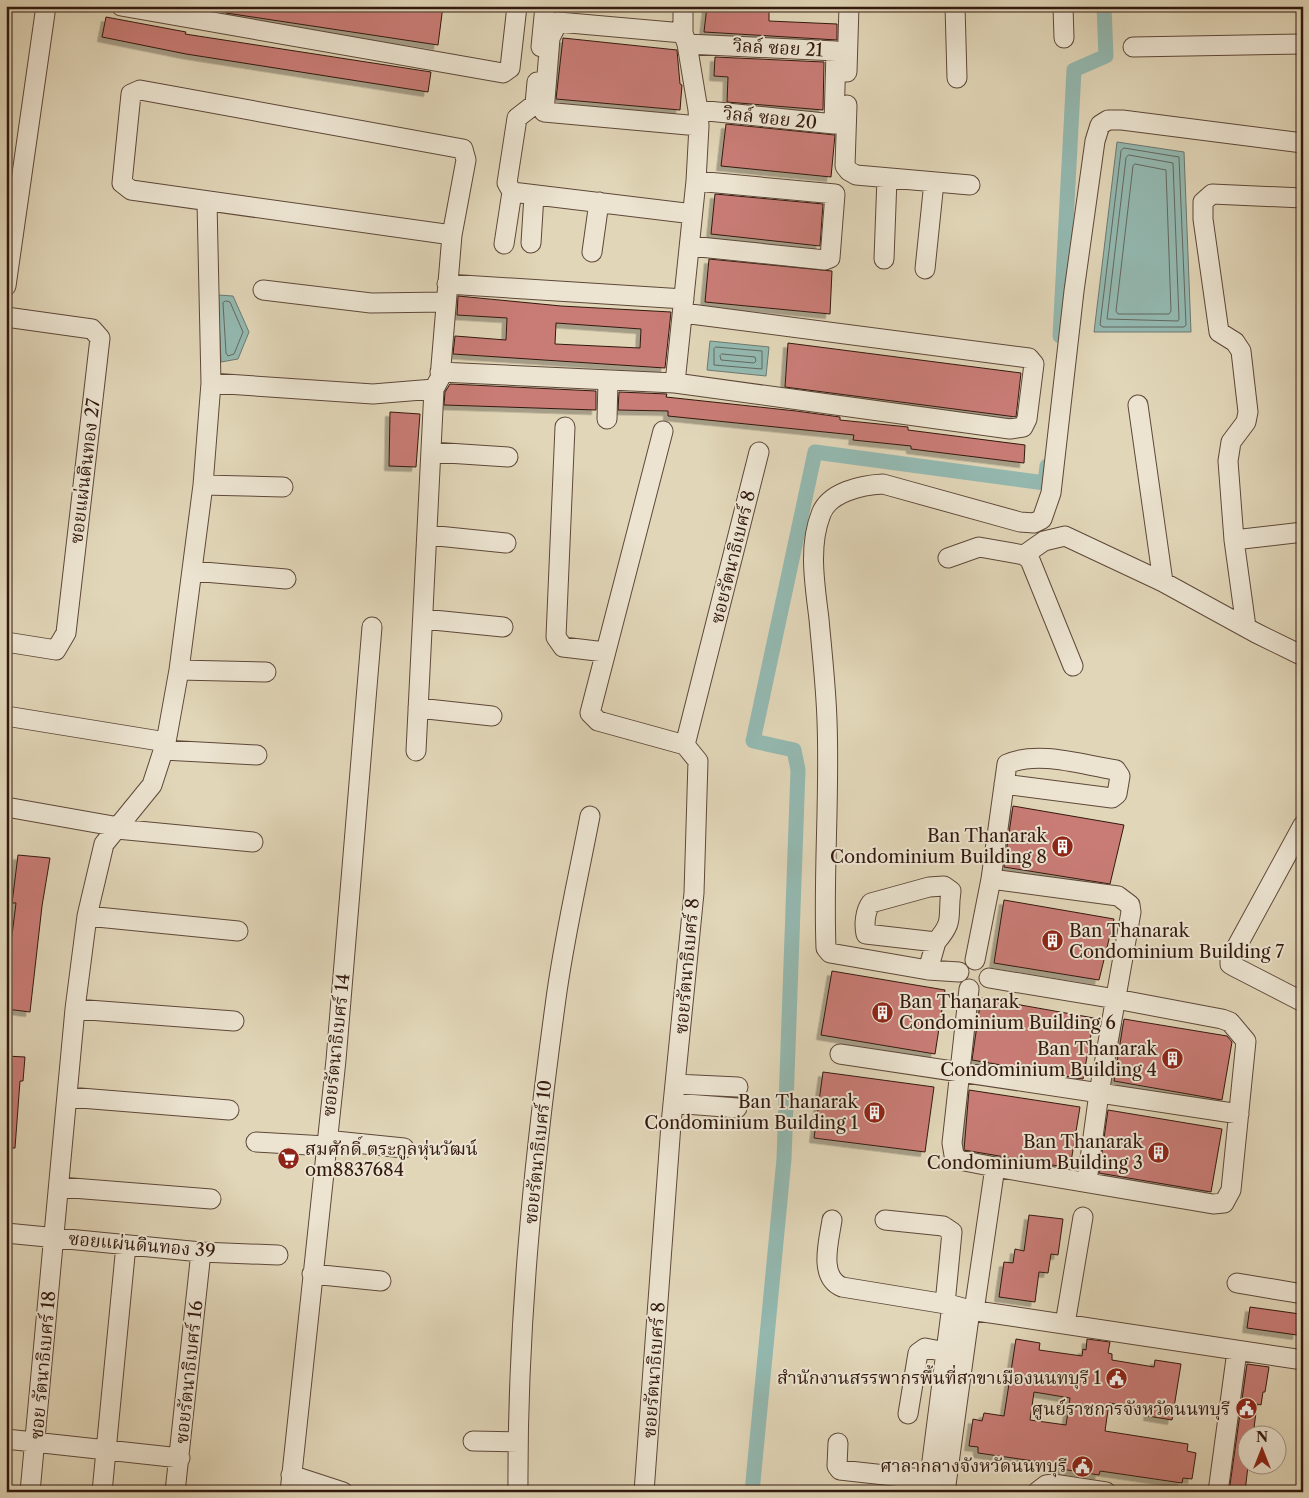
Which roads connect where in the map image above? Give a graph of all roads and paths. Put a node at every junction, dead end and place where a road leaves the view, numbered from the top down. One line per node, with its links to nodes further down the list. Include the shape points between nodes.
1 (46, 6): 34 (street)
2 (120, 6): 3 (street, via 503,73 510,68)
3 (517, 6)
4 (544, 6): 21 (street, via 535,104 517,118 507,183)
5 (683, 6): 9 (street)
6 (849, 6): 17 (street, via 845,166 856,175)
7 (955, 6): 13 (street)
8 (1063, 6): 10 (street)
9 (685, 38): 14 (street, วิลล์ ซอย 21, via 836,51); 15 (street); 15 (street, via 558,22 550,38 544,112)
10 (1064, 38)
11 (1303, 44): 12 (street)
12 (1133, 47)
13 (956, 78)
14 (834, 86): 15 (street, วิลล์ ซอย 20, via 834,124)
15 (698, 118): 18 (street)
16 (1303, 142): 89 (street, via 1122,120 1108,120 1100,125 1094,141 1074,291 1051,493 1042,519 1034,523 1020,522 883,484 868,485 838,496 822,511 814,541 814,572 827,721 826,948 830,953)
17 (887, 178): 19 (street); 32 (street)
18 (696, 181): 30 (street); 30 (street, via 835,194 830,258)
19 (934, 182): 20 (street); 33 (street)
20 (970, 185)
21 (512, 192): 22 (street); 28 (street)
22 (534, 195): 25 (street); 29 (street)
23 (1303, 198): 54 (street, via 1212,194 1203,202 1219,332 1235,342 1241,351 1248,412 1246,422 1230,442 1228,461)
24 (207, 202): 27 (street); 27 (street, via 131,190 122,183 131,94 140,90 464,149 466,160); 41 (street, ซอย รัตนาธิเบศร์ 18)
25 (598, 202): 26 (street); 31 (street)
26 (686, 213)
27 (452, 235): 36 (street)
28 (504, 244)
29 (531, 244)
30 (690, 246): 37 (street)
31 (592, 252)
32 (884, 259)
33 (926, 269)
34 (6, 286)
35 (263, 290): 36 (street, via 371,302)
36 (447, 293): 37 (street); 39 (street)
37 (684, 306): 42 (street); 42 (street, via 1029,358 1034,364 1027,419 1022,427 1010,428)
38 (6, 317): 65 (street, ซอยแผ่นดินทอง 27, via 92,329 100,338 66,633 56,650)
39 (437, 380): 40 (street); 41 (street, via 373,394); 47 (street)
40 (608, 380): 42 (street); 44 (street)
41 (211, 383): 50 (street, ซอย รัตนาธิเบศร์ 18)
42 (675, 383)
43 (1138, 405): 60 (street)
44 (607, 419)
45 (565, 427): 66 (street, via 556,637 563,647)
46 (663, 431): 66 (street)
47 (432, 452): 49 (street); 53 (street)
48 (759, 452): 74 (street, ซอยรัตนาธิเบศร์ 8)
49 (508, 457)
50 (203, 485): 51 (street); 58 (street, ซอย รัตนาธิเบศร์ 18)
51 (283, 487)
52 (1303, 532): 54 (street)
53 (428, 535): 55 (street); 61 (street)
54 (1234, 540): 62 (street)
55 (506, 543)
56 (1024, 555): 57 (street, via 979,548); 60 (street, via 1044,541 1065,536); 68 (street, via 1030,560)
57 (948, 558)
58 (192, 571): 59 (street); 69 (street, ซอย รัตนาธิเบศร์ 18)
59 (286, 579)
60 (1163, 582): 62 (street)
61 (423, 618): 63 (street); 71 (street)
62 (1246, 626): 67 (street)
63 (503, 627)
64 (372, 628): 108 (street, ซอยรัตนาธิเบศร์ 14)
65 (6, 642)
66 (605, 652): 74 (street, via 590,712 598,721)
67 (1303, 656)
68 (1073, 666)
69 (179, 670): 70 (street); 75 (street, ซอย รัตนาธิเบศร์ 18)
70 (266, 672)
71 (418, 708): 73 (street); 76 (street)
72 (6, 716): 75 (street)
73 (492, 716)
74 (686, 745): 99 (street, ซอยรัตนาธิเบศร์ 8, via 698,761 694,893)
75 (165, 746): 77 (street); 82 (street, ซอย รัตนาธิเบศร์ 18, via 152,784)
76 (416, 751)
77 (257, 755)
78 (1004, 784): 78 (street, via 1112,798 1117,794 1120,776 1116,770 1028,758 1007,764); 84 (street)
79 (6, 807): 82 (street)
80 (590, 816): 137 (street, ซอยรัตนาธิเบศร์ 10, via 552,1033 523,1305)
81 (1302, 827): 94 (street, via 1230,964)
82 (118, 828): 83 (street); 85 (street, ซอย รัตนาธิเบศร์ 18, via 104,844)
83 (252, 842)
84 (991, 878): 88 (street); 93 (street, via 1118,896 1130,905)
85 (87, 916): 86 (street); 95 (street, ซอย รัตนาธิเบศร์ 18)
86 (238, 932)
87 (936, 942): 87 (street, via 949,922 950,892 944,886 929,887 868,906 866,934); 89 (street)
88 (975, 960): 90 (street, via 965,964); 91 (street, via 984,964)
89 (928, 970): 90 (street)
90 (959, 972): 92 (street, via 961,983)
91 (989, 978): 92 (street, via 979,990); 93 (street)
92 (969, 989): 98 (street)
93 (1116, 999): 101 (street); 106 (street, via 1230,1022 1246,1040)
94 (1303, 1002)
95 (75, 1009): 96 (street); 102 (street, ซอย รัตนาธิเบศร์ 18)
96 (234, 1021)
97 (840, 1054): 98 (street)
98 (960, 1071): 101 (street); 110 (street, via 953,1115 954,1155 960,1160)
99 (675, 1084): 100 (street); 103 (street, ซอยรัตนาธิเบศร์ 8)
100 (738, 1087)
101 (1099, 1093): 106 (street); 111 (street)
102 (68, 1098): 105 (street); 112 (street, ซอย รัตนาธิเบศร์ 18)
103 (673, 1103): 104 (street); 149 (street, ซอยรัตนาธิเบศร์ 8)
104 (738, 1108)
105 (229, 1110)
106 (1238, 1114): 111 (street, via 1231,1190 1224,1203 1213,1204)
107 (256, 1142): 108 (street)
108 (326, 1146): 109 (street, via 335,1141); 122 (street, ซอยรัตนาธิเบศร์ 14)
109 (404, 1148)
110 (995, 1167): 111 (street); 127 (street)
111 (1087, 1181)
112 (60, 1187): 113 (street); 118 (street, ซอย รัตนาธิเบศร์ 18)
113 (211, 1198)
114 (1084, 1217): 128 (street)
115 (832, 1220): 126 (street, via 828,1261 833,1283)
116 (885, 1220): 126 (street, via 943,1226 952,1232)
117 (6, 1233): 118 (street, ซอยแผ่นดินทอง 39)
118 (55, 1237): 119 (street, ซอยแผ่นดินทอง 39); 136 (street, ซอย รัตนาธิเบศร์ 18)
119 (126, 1245): 120 (street, ซอยแผ่นดินทอง 39); 139 (street)
120 (201, 1252): 121 (street, ซอยแผ่นดินทอง 39); 141 (street, ซอยรัตนาธิเบศร์ 16)
121 (278, 1255)
122 (312, 1274): 123 (street); 142 (street, ซอยรัตนาธิเบศร์ 14)
123 (381, 1281)
124 (1237, 1283): 125 (street)
125 (1303, 1294)
126 (948, 1304): 127 (street); 130 (street)
127 (972, 1311): 128 (street); 132 (street)
128 (1065, 1324): 129 (street)
129 (1237, 1351): 131 (street); 153 (street)
130 (945, 1359): 132 (street); 133 (street, via 925,1348 918,1353); 140 (street)
131 (1303, 1360)
132 (962, 1370): 140 (street)
133 (908, 1414)
134 (6, 1439): 136 (street)
135 (473, 1441): 137 (street)
136 (35, 1442): 139 (street); 144 (street, ซอย รัตนาธิเบศร์ 18)
137 (518, 1442): 148 (street, ซอยรัตนาธิเบศร์ 10)
138 (838, 1443): 143 (street, via 837,1466 840,1470)
139 (108, 1450): 141 (street); 145 (street)
140 (942, 1453): 143 (street); 150 (street)
141 (180, 1458): 146 (street, ซอยรัตนาธิเบศร์ 16)
142 (291, 1484): 147 (street)
143 (929, 1486)
144 (30, 1492)
145 (102, 1492)
146 (176, 1492)
147 (343, 1492)
148 (518, 1492)
149 (644, 1492)
150 (945, 1492)
151 (1037, 1492): 152 (street, via 1053,1484)
152 (1106, 1492)
153 (1218, 1492)

